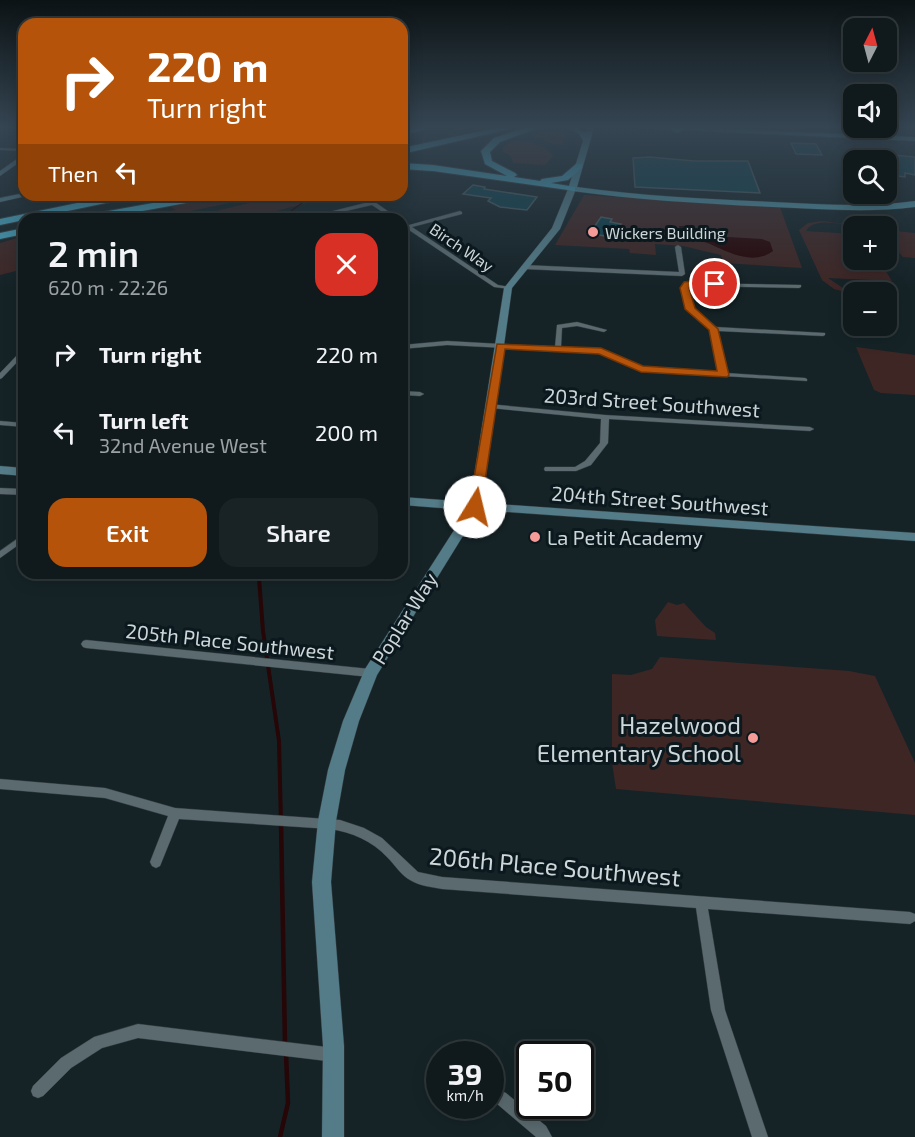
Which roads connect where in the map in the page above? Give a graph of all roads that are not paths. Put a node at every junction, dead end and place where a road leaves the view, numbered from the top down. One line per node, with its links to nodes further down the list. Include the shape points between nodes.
1 (519, 181): 4 (highway)
2 (541, 181): 4 (highway)
3 (574, 181): 4 (main road, Poplar Way)
4 (572, 189): 13 (main road, via 745,204 852,208); 27 (main road, Poplar Way, via 556,229)
5 (18, 197): 6 (main road)
6 (0, 200)
7 (56, 201): 14 (highway)
8 (101, 201): 15 (highway)
9 (167, 201): 16 (highway)
10 (181, 201): 17 (highway)
11 (370, 201): 12 (street)
12 (373, 203): 18 (street); 19 (street)
13 (915, 204)
14 (0, 213)
15 (43, 213)
16 (110, 213)
17 (115, 213)
18 (330, 213)
19 (387, 213)
20 (460, 213): 23 (street)
21 (18, 218): 22 (highway)
22 (0, 222)
23 (410, 228): 29 (street, Birch Way, via 496,286)
24 (18, 232): 25 (highway)
25 (0, 236)
26 (678, 247): 27 (street, via 682,274)
27 (524, 267): 29 (main road, Poplar Way)
28 (799, 286): 30 (street, via 687,284 690,309)
29 (508, 288): 34 (main road, Poplar Way)
30 (714, 329): 32 (street); 37 (street)
31 (604, 330): 35 (street, via 577,324 559,326)
32 (823, 334)
33 (408, 346): 34 (street)
34 (500, 346): 35 (street); 42 (main road, Poplar Way)
35 (558, 349): 37 (street, via 601,351 641,369)
36 (18, 358): 38 (street)
37 (723, 375): 39 (street)
38 (0, 377)
39 (805, 380)
40 (408, 393): 41 (street)
41 (420, 394)
42 (491, 406): 43 (street, 203rd Street Southwest); 54 (main road, Poplar Way)
43 (605, 417): 46 (street, 203rd Street Southwest); 47 (street, via 604,443 588,463 576,469)
44 (0, 423): 45 (street)
45 (18, 424)
46 (810, 429)
47 (548, 469)
48 (0, 470): 49 (main road)
49 (18, 472)
50 (0, 491): 51 (street)
51 (18, 492)
52 (408, 502): 53 (main road, 204th Street Southwest)
53 (438, 504): 54 (main road, 204th Street Southwest); 55 (main road, via 455,515)
54 (475, 507): 55 (main road, Poplar Way); 56 (main road, 204th Street Southwest)
55 (459, 532): 60 (main road, Poplar Way)
56 (915, 537)
57 (18, 542): 58 (street)
58 (0, 555)
59 (86, 644): 60 (street, 205th Place Southwest)
60 (370, 673): 63 (main road, Poplar Way, via 346,734)
61 (1, 786): 62 (street, 206th Place Southwest, via 105,793)
62 (175, 813): 63 (street, 206th Place Southwest); 64 (street)
63 (327, 822): 65 (street, 206th Place Southwest, via 347,825 368,835 412,875 441,883); 67 (main road, Poplar Way, via 321,874)
64 (156, 862)
65 (701, 902): 66 (street, 206th Place Southwest); 72 (street, via 718,1010)
66 (910, 918)
67 (335, 1055): 68 (street, via 138,1031 99,1042 66,1063); 70 (main road, Poplar Way)
68 (38, 1091)
69 (504, 1100): 71 (street)
70 (333, 1137)
71 (544, 1137)
72 (759, 1137)

